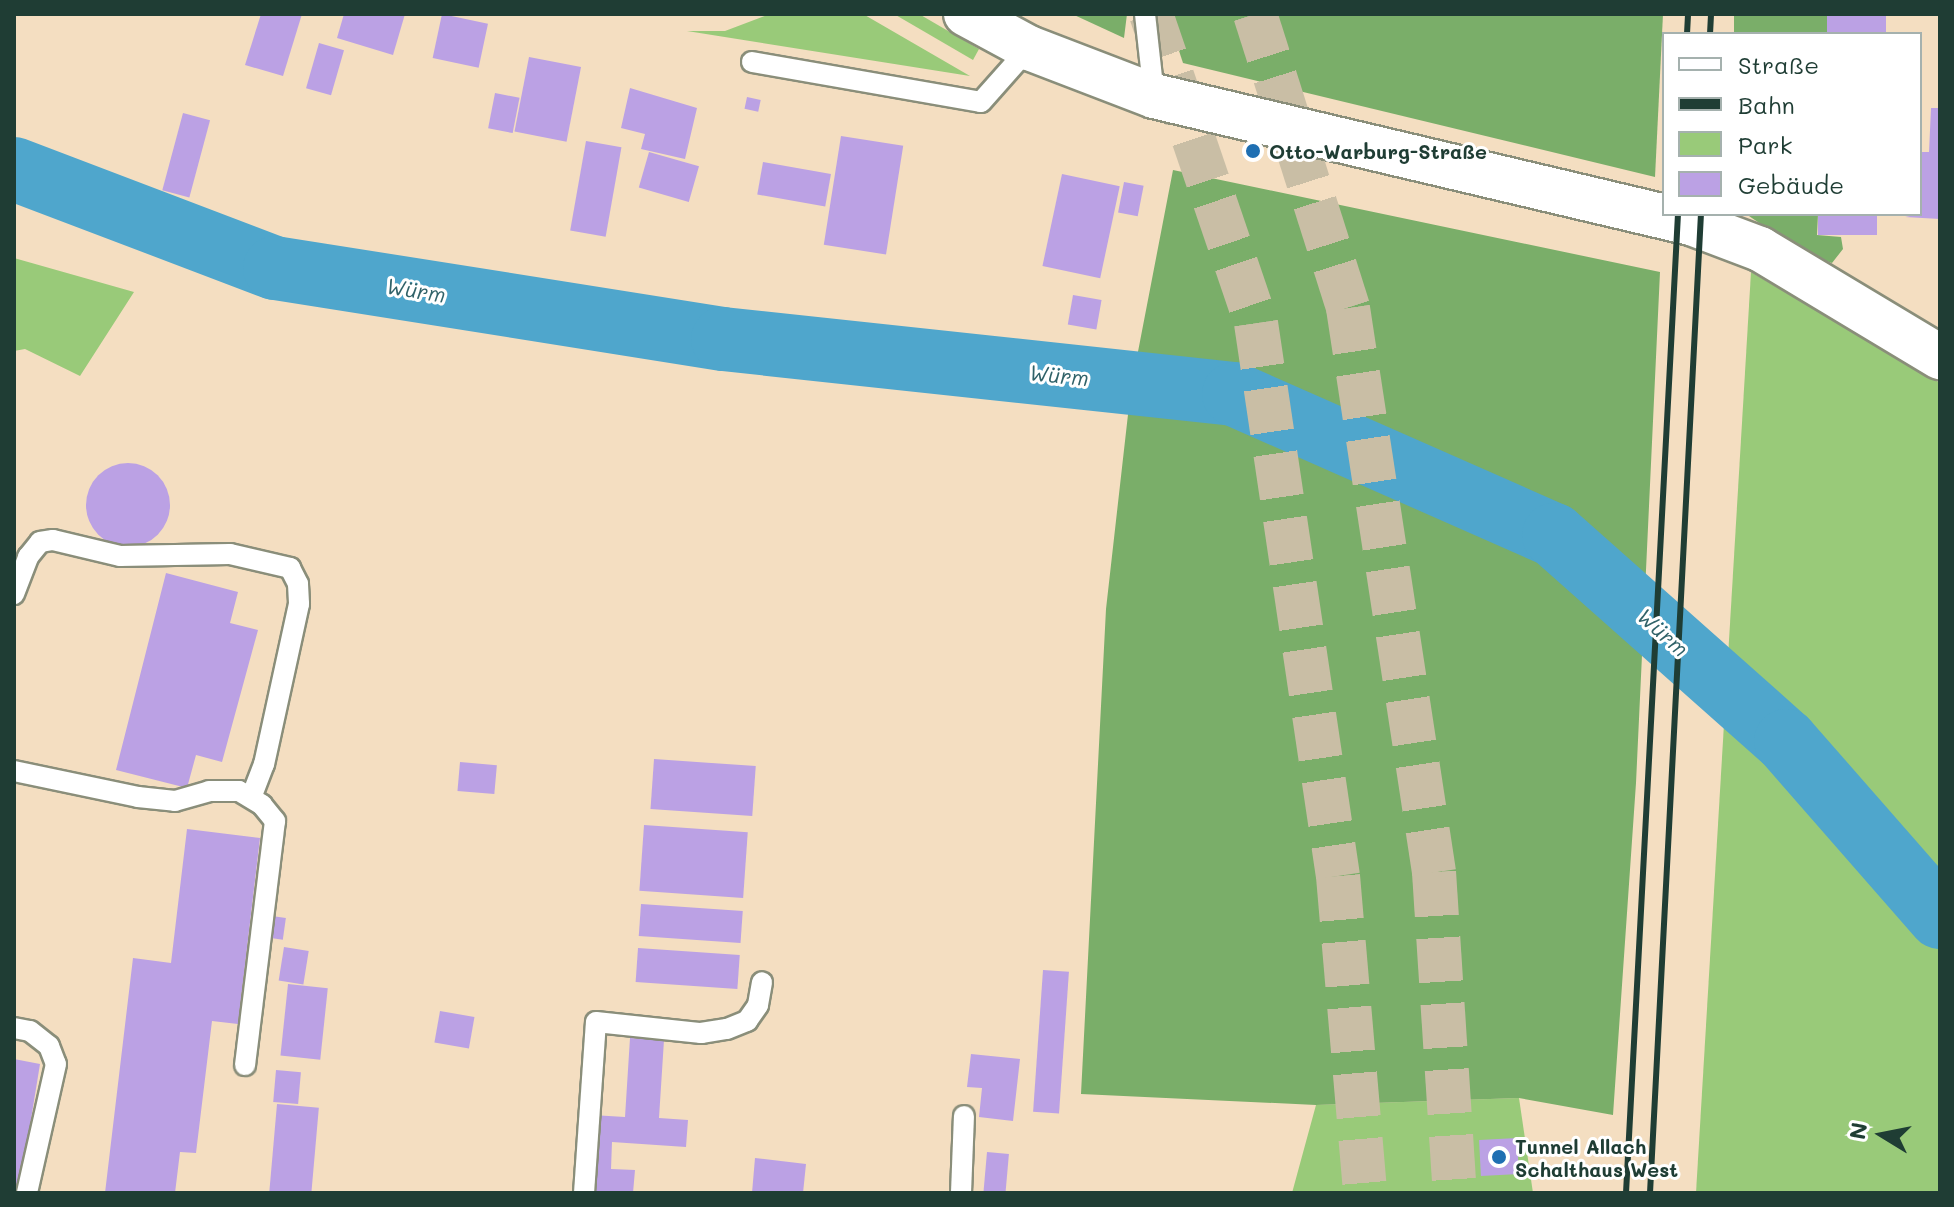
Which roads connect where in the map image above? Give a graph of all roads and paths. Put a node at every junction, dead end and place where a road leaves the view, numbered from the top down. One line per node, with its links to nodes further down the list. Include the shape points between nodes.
1 (966, 14): 3 (main road)
2 (1145, 14): 5 (lane)
3 (1029, 48): 4 (lane, via 981,102); 5 (main road)
4 (752, 62)
5 (1154, 96): 6 (main road, via 1691,223 1760,249)
6 (1940, 357)
7 (14, 594): 9 (lane, via 28,557 40,542 53,540 120,556 230,554 290,568 299,604 264,764)
8 (14, 771): 9 (lane, via 138,797 175,801 209,791 239,791)
9 (251, 798): 12 (lane, via 275,821)
10 (762, 982): 15 (lane, via 758,1005 747,1021 727,1029 701,1033 596,1022)
11 (14, 1028): 14 (lane, via 30,1031 49,1046 56,1064)
12 (245, 1065)
13 (964, 1116): 16 (lane)
14 (27, 1193)
15 (584, 1193)
16 (961, 1193)

